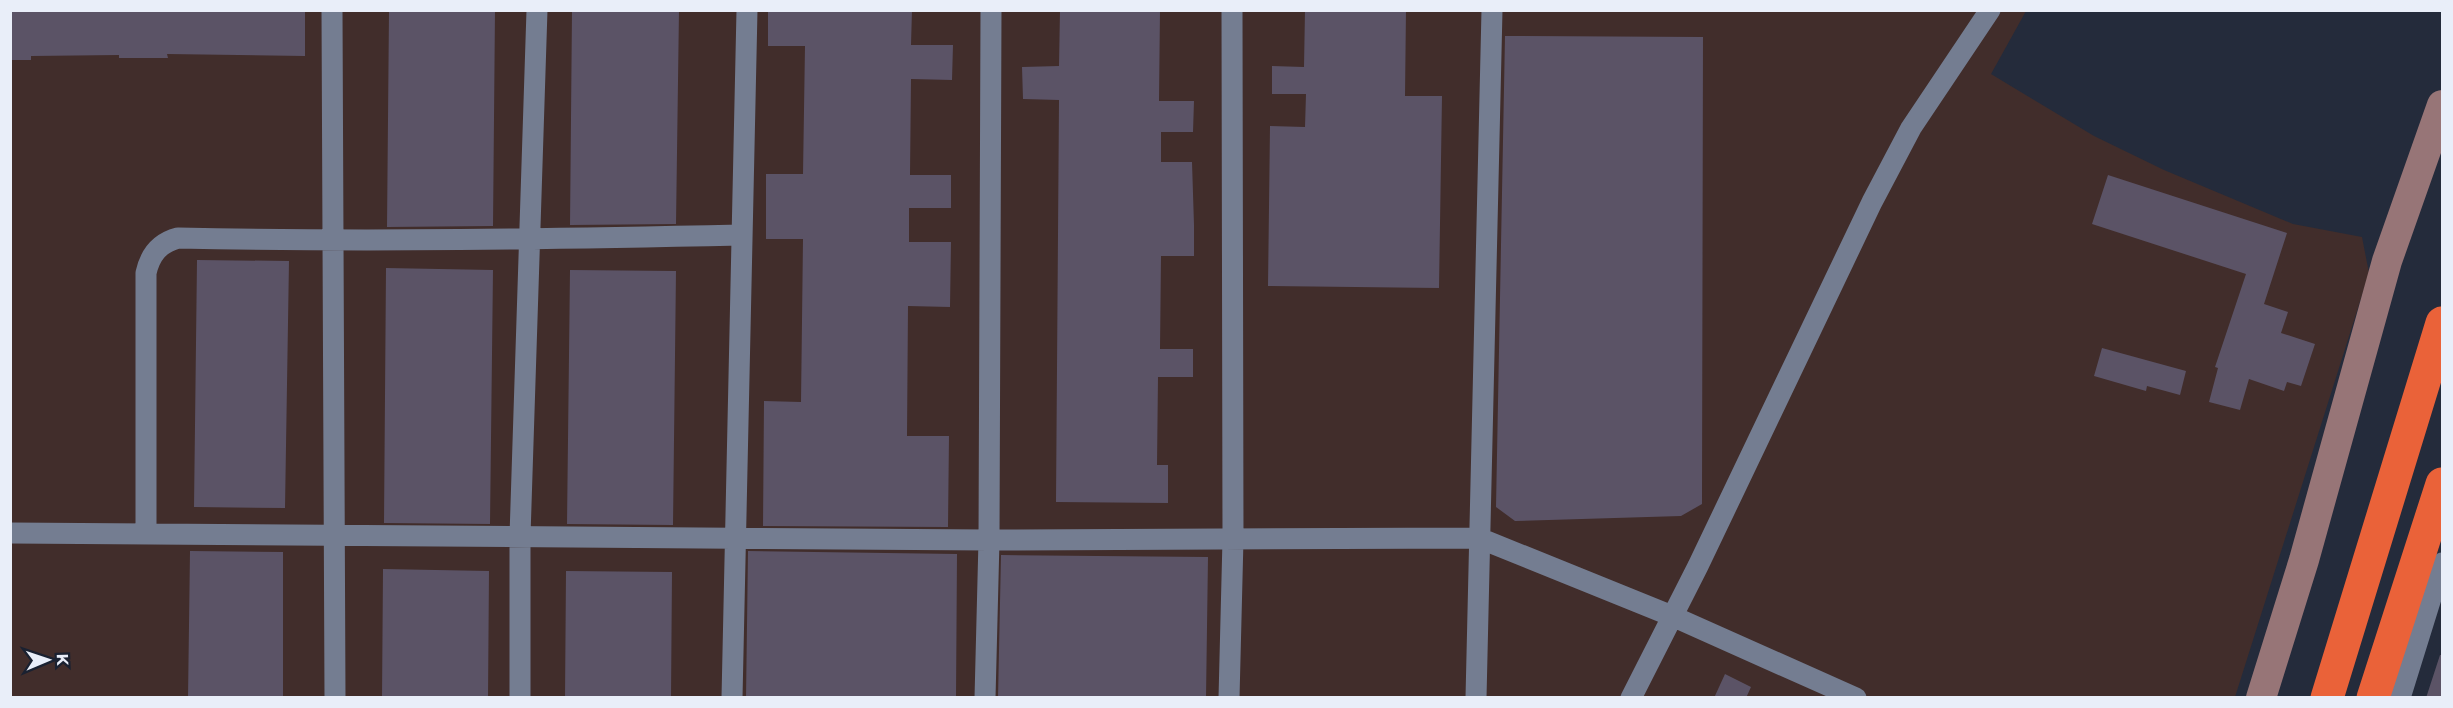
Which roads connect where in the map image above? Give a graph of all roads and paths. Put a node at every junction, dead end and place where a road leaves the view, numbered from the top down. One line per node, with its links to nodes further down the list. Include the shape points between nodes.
1 (332, 10): 11 (street)
2 (537, 10): 10 (street)
3 (747, 10): 9 (street)
4 (992, 10): 21 (street)
5 (1232, 10): 20 (street)
6 (1492, 10): 19 (street)
7 (1990, 10): 23 (street, via 1911,128 1883,181)
8 (2442, 105): 32 (street, via 2387,261 2304,560)
9 (741, 235): 10 (street); 18 (street)
10 (530, 240): 11 (street); 17 (street)
11 (333, 241): 15 (street, via 178,238 164,243 152,255 146,273); 16 (street)
12 (2442, 322): 33 (highway)
13 (2442, 484): 34 (highway)
14 (10, 532): 15 (street)
15 (146, 534): 16 (street)
16 (333, 535): 17 (street); 24 (street)
17 (520, 536): 18 (street); 25 (street)
18 (734, 538): 21 (street); 26 (street)
19 (1479, 538): 20 (street); 23 (street); 29 (street)
20 (1233, 539): 21 (street); 28 (street)
21 (989, 540): 27 (street)
22 (2442, 563): 35 (street)
23 (1672, 616): 30 (street); 31 (street)
24 (335, 698)
25 (520, 698)
26 (732, 698)
27 (985, 698)
28 (1229, 698)
29 (1476, 698)
30 (1631, 698)
31 (1856, 698)
32 (2261, 698)
33 (2326, 698)
34 (2373, 698)
35 (2400, 698)

